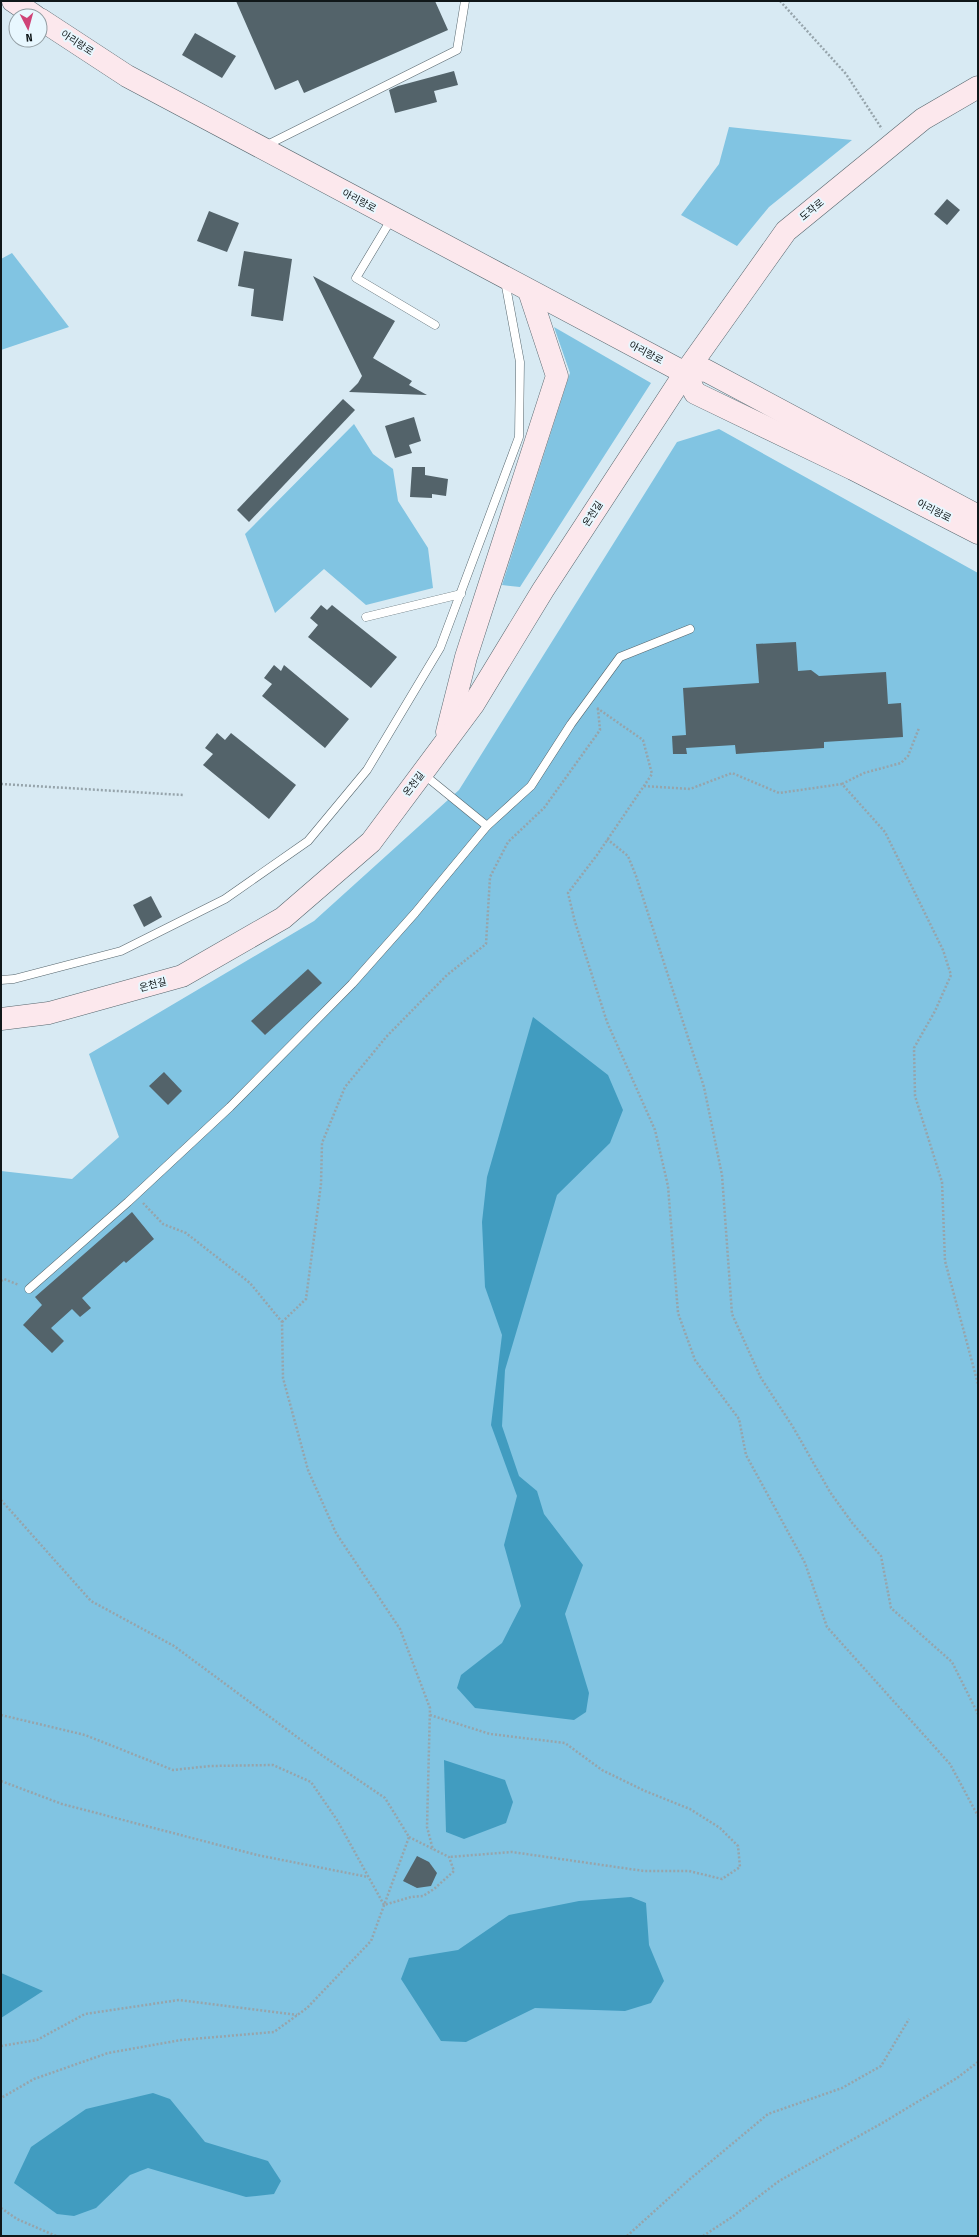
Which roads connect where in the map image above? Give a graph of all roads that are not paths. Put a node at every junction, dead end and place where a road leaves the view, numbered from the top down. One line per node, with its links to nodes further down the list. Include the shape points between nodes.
1 (12, 1): 3 (main road)
2 (465, 1): 6 (lane, via 457,50)
3 (23, 8)
4 (48, 24): 6 (main road, 아리랑로, via 126,76)
5 (976, 92): 11 (main road, 도작로, via 923,119 786,231)
6 (261, 149): 7 (main road, 아리랑로)
7 (392, 218): 8 (main road, 아리랑로); 10 (lane, via 356,278)
8 (505, 278): 9 (main road, 아리랑로); 14 (lane, via 520,362 519,437)
9 (529, 291): 11 (main road, 아리랑로); 17 (main road, via 557,376 466,657)
10 (435, 325)
11 (685, 373): 12 (main road, 아리랑로, via 705,370); 13 (main road, 아리랑로, via 695,393); 17 (main road, 온천길, via 543,590 473,705)
12 (978, 516)
13 (978, 533)
14 (461, 594): 15 (lane); 20 (lane, via 440,648 367,770 308,841 225,899 121,951 14,979)
15 (366, 617)
16 (690, 629): 19 (lane, via 620,657 571,724 532,786)
17 (444, 743): 18 (main road, 온천길)
18 (422, 773): 19 (lane); 21 (main road, 온천길, via 371,842 283,918 182,976 49,1013)
19 (487, 826): 22 (lane, via 352,984 230,1106 136,1195)
20 (1, 980)
21 (1, 1018)
22 (29, 1289)

